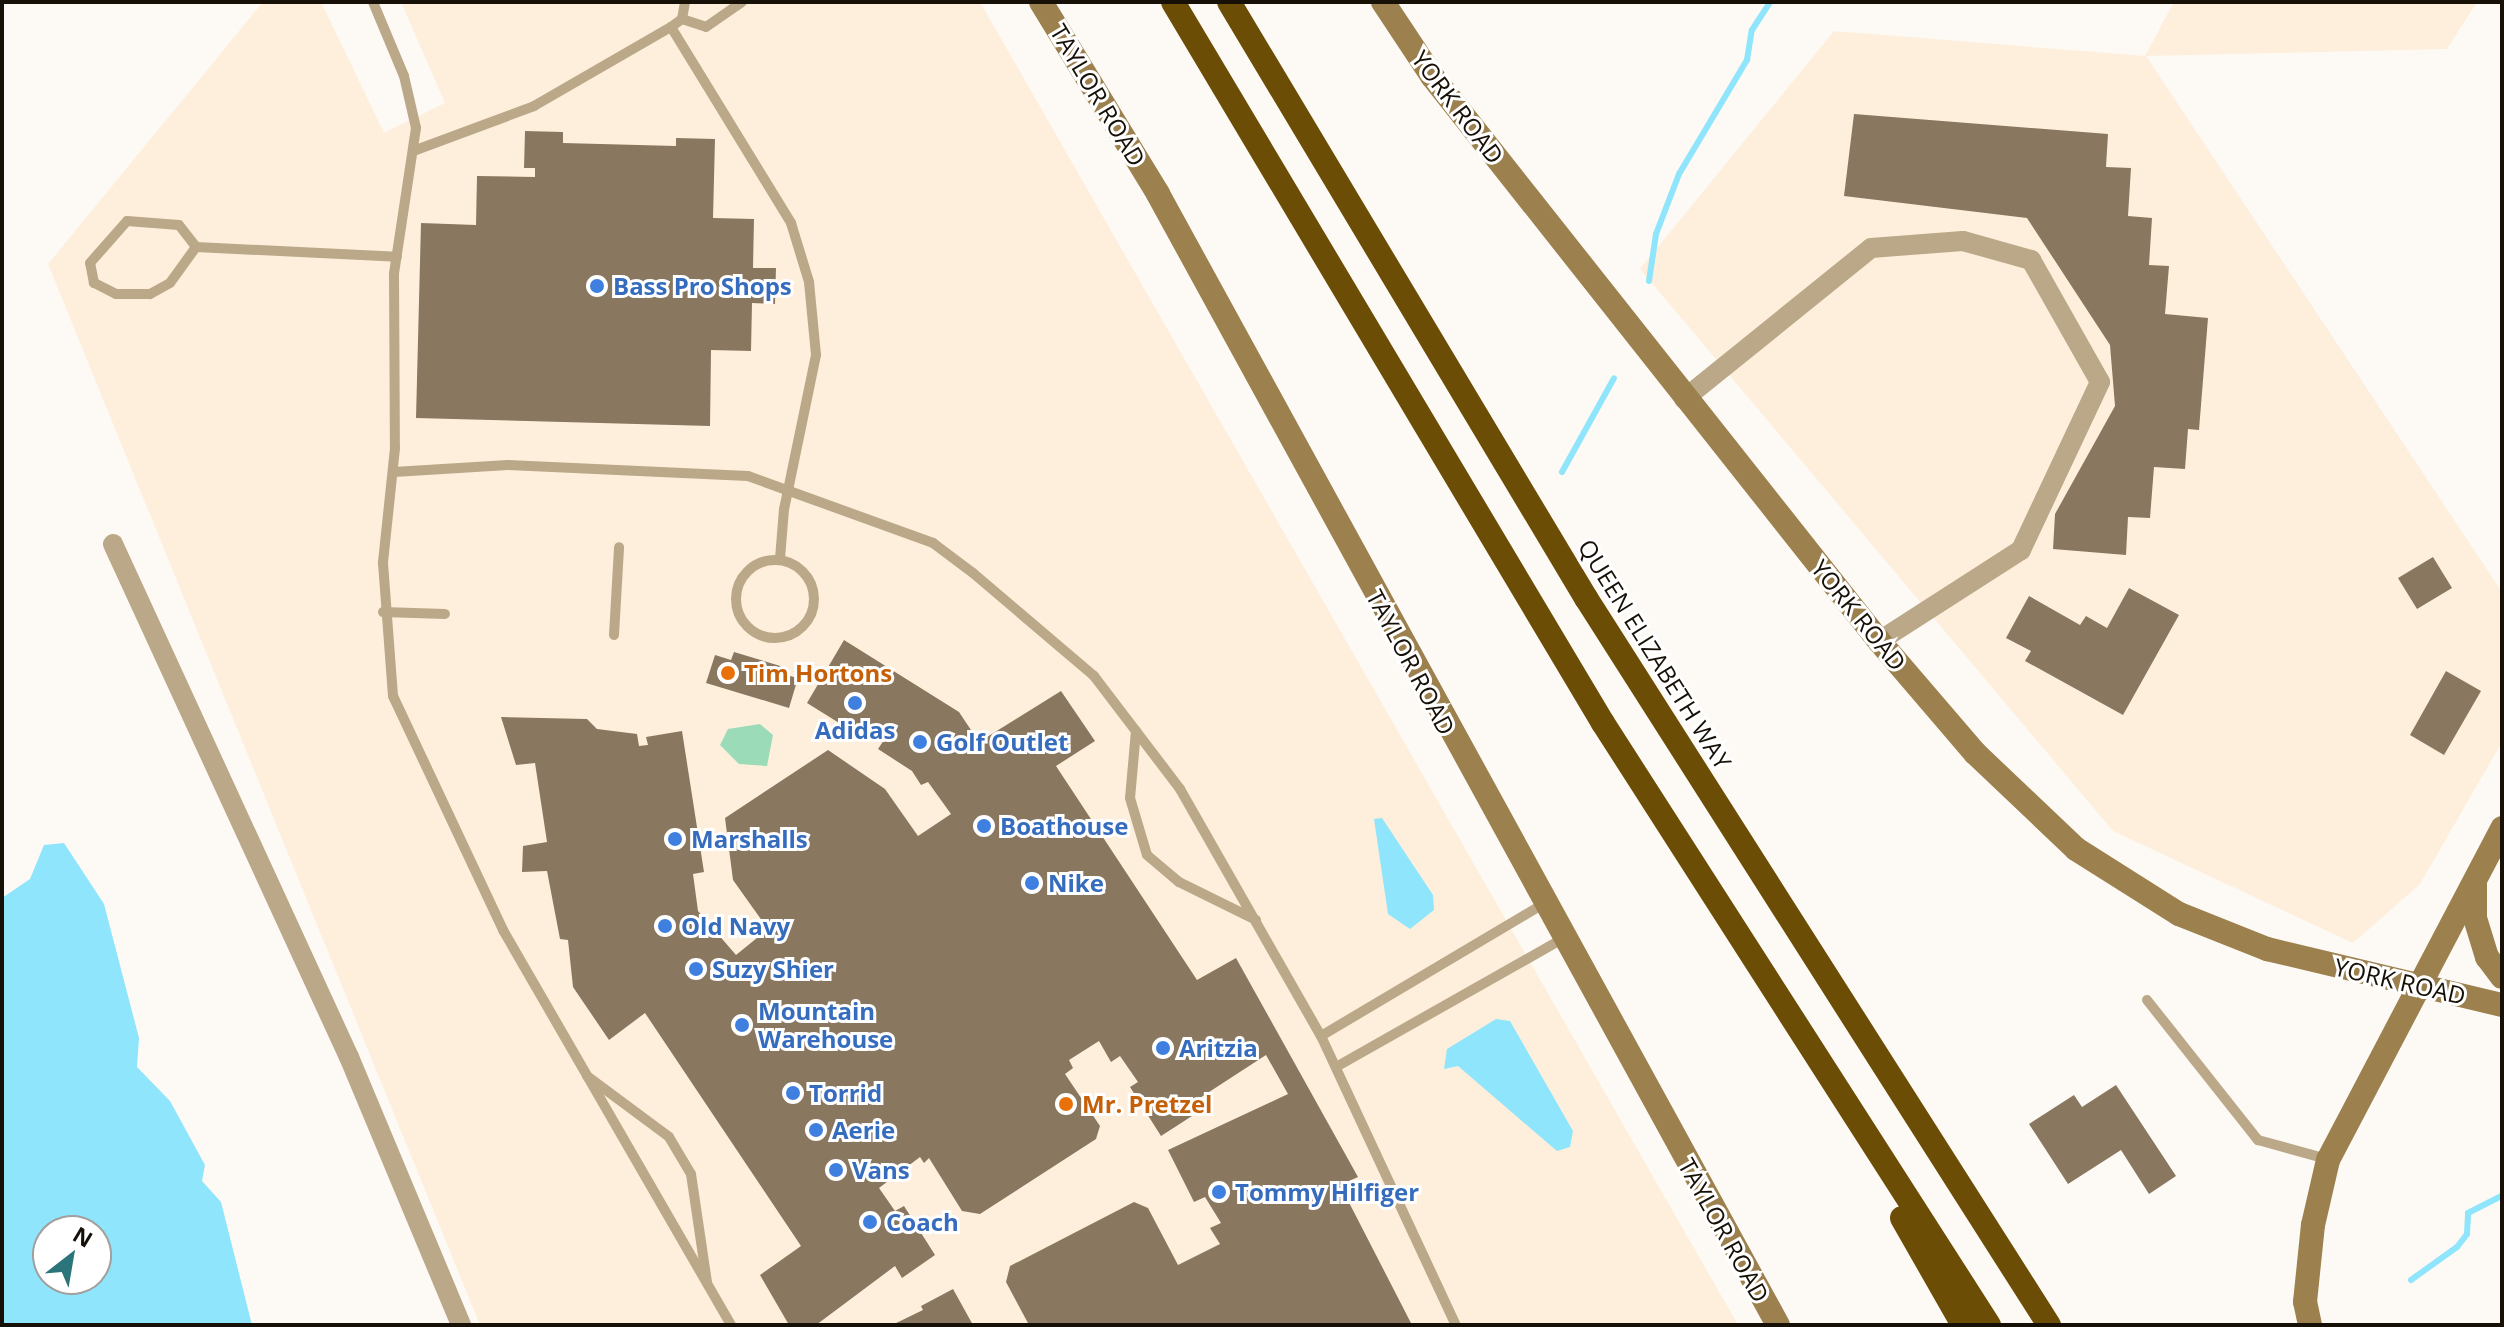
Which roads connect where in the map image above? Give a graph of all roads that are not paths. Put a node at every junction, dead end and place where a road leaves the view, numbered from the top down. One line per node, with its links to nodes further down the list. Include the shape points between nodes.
1 (373, 2): 10 (lane, via 414,107)
2 (685, 2): 8 (lane)
3 (742, 2): 8 (lane, via 706,27)
4 (1041, 2): 26 (main road, TAYLOR ROAD, via 1158,194)
5 (1173, 2): 29 (highway, via 1603,723)
6 (1229, 2): 31 (highway, QUEEN ELIZABETH WAY, via 1586,598)
7 (1383, 2): 13 (main road, YORK ROAD, via 1432,76)
8 (682, 19): 9 (lane)
9 (671, 27): 10 (lane, via 534,106); 15 (lane, via 791,223 809,282 816,355)
10 (416, 150): 12 (lane)
11 (196, 247): 11 (lane, via 179,225 127,221 90,263 94,283 116,294 150,294 170,283); 12 (lane)
12 (397, 257): 14 (lane)
13 (1684, 399): 22 (main road, YORK ROAD); 22 (street, via 1871,248 1963,241 2031,260 2100,382 2021,550)
14 (394, 472): 15 (lane, via 508,465 583,468 748,476); 19 (lane)
15 (789, 491): 18 (lane); 23 (lane, via 933,543 1094,676)
16 (113, 544): 40 (street, via 343,1043)
17 (619, 547): 21 (lane)
18 (780, 559): 18 (lane, via 744,574 735,600 744,623 775,638 806,624 815,602 802,569)
19 (383, 612): 20 (lane); 37 (lane, via 393,696 409,741)
20 (445, 614)
21 (614, 635)
22 (1879, 641): 32 (main road, YORK ROAD, via 1975,753 2076,849 2179,914 2267,949)
23 (1136, 731): 27 (lane, via 1180,789); 27 (lane, via 1130,798 1147,855 1179,882)
24 (2502, 828): 25 (main road)
25 (2475, 877): 30 (main road, via 2475,918 2487,957); 32 (main road)
26 (1542, 905): 28 (main road, TAYLOR ROAD); 35 (lane)
27 (1257, 920): 35 (lane)
28 (1562, 939): 36 (lane); 43 (main road, TAYLOR ROAD)
29 (1765, 975): 44 (highway); 45 (highway)
30 (2502, 977)
31 (1831, 987): 46 (highway, QUEEN ELIZABETH WAY); 47 (highway)
32 (2420, 987): 34 (main road, YORK ROAD); 38 (main road)
33 (2147, 1000): 38 (lane, via 2258,1140)
34 (2502, 1005)
35 (1321, 1036): 36 (lane)
36 (1336, 1067): 42 (lane)
37 (581, 1072): 39 (lane); 39 (lane, via 669,1137 677,1149 691,1174)
38 (2328, 1160): 48 (main road, via 2313,1225 2305,1302)
39 (708, 1289): 41 (lane)
40 (461, 1325)
41 (731, 1325)
42 (1456, 1325)
43 (1778, 1325)
44 (1963, 1325)
45 (1989, 1325)
46 (2049, 1325)
47 (2068, 1325)
48 (2310, 1325)

